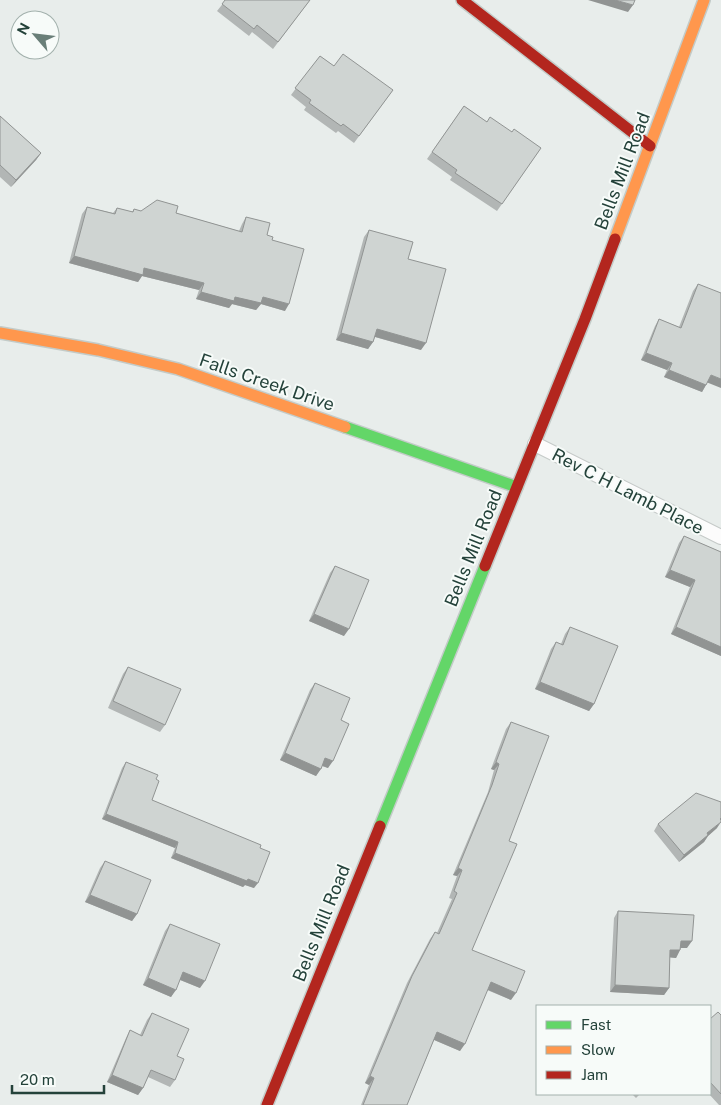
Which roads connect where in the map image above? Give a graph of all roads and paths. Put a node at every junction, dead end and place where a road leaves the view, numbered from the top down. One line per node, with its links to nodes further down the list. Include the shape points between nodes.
1 (462, 0): 3 (street)
2 (704, 0): 3 (street, Bells Mill Road)
3 (650, 146): 5 (street, Bells Mill Road)
4 (0, 333): 6 (street, Falls Creek Drive, via 98,350 178,369)
5 (535, 444): 6 (street, Bells Mill Road); 7 (lane, Rev C H Lamb Place)
6 (517, 487): 8 (street, Bells Mill Road)
7 (721, 537)
8 (267, 1105)

